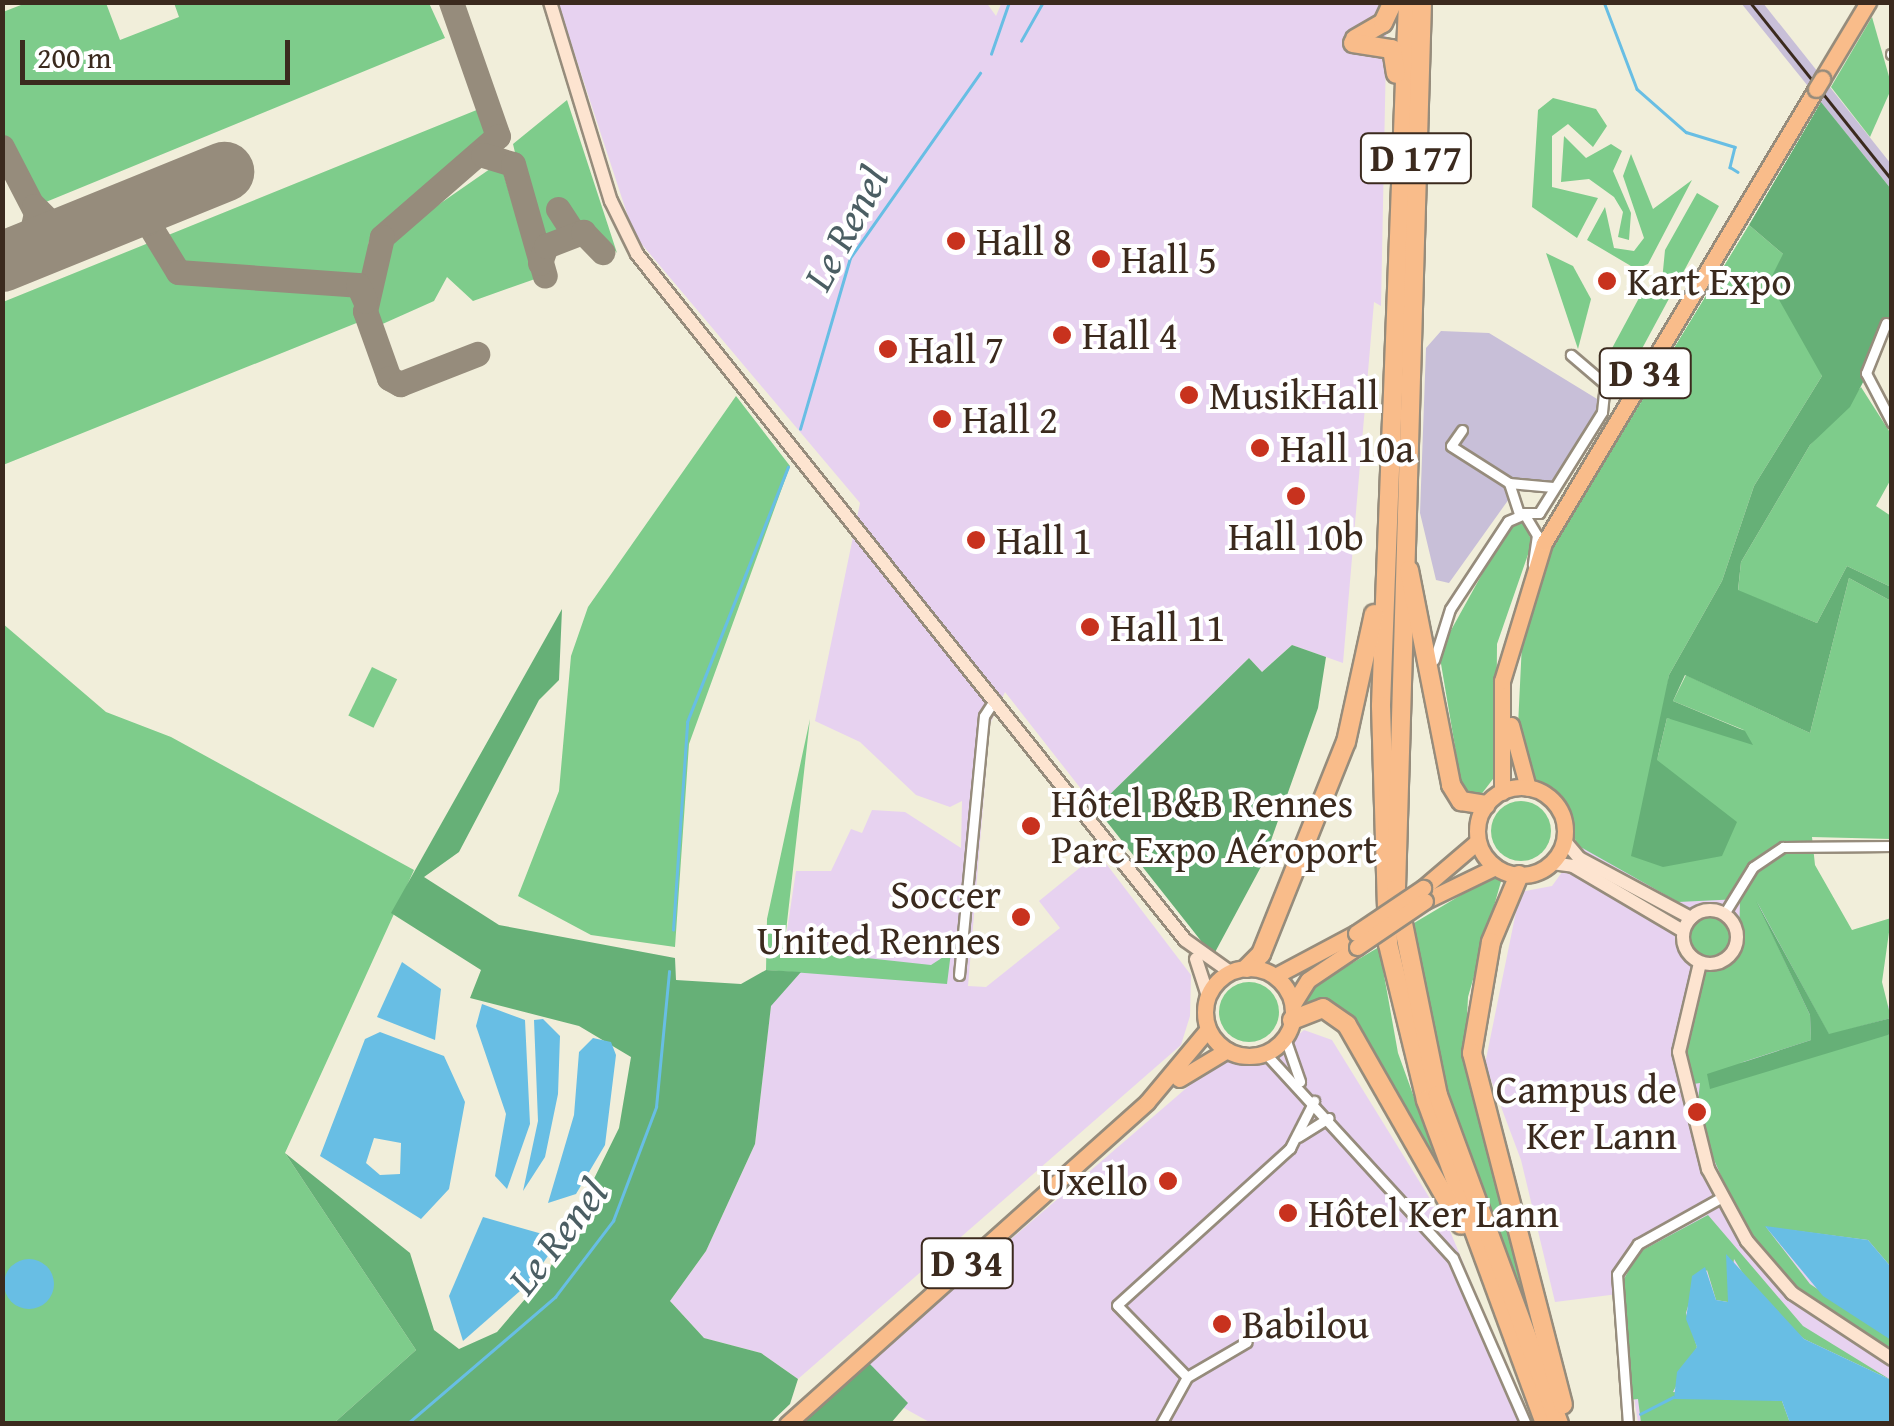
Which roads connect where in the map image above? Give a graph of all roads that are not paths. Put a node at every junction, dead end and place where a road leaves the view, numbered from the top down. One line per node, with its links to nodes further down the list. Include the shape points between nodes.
1 (550, 2): 19 (street, via 637,254)
2 (1393, 2): 6 (highway); 6 (highway, via 1383,22 1352,42)
3 (1408, 2): 7 (highway, D 177)
4 (1422, 2): 7 (highway, D 177)
5 (1868, 2): 17 (main road, D 34)
6 (1392, 48): 7 (highway)
7 (1403, 314): 20 (highway, via 1410,576); 37 (highway, via 1364,679 1312,834 1261,954); 57 (highway, D 177, via 1380,772 1388,944 1426,1100); 58 (highway, D 177, via 1393,772 1401,938 1446,1120)
8 (1886, 324): 10 (street, via 1866,373)
9 (1572, 355): 12 (street, via 1602,378 1607,397)
10 (1892, 423)
11 (1462, 430): 14 (street, via 1451,446)
12 (1555, 486): 13 (street); 15 (street)
13 (1538, 490): 14 (street); 15 (street)
14 (1519, 492): 16 (street)
15 (1544, 501): 16 (street)
16 (1524, 516): 17 (street, via 1536,535); 20 (street, via 1502,528 1436,635)
17 (1534, 568): 18 (main road, D 34)
18 (1508, 664): 21 (main road, D 34, via 1514,748); 22 (main road, D 34)
19 (994, 699): 34 (street); 38 (street, via 984,716)
20 (1449, 771): 23 (highway, via 1461,801)
21 (1528, 788): 22 (main road); 24 (main road, via 1558,806)
22 (1502, 792): 23 (main road)
23 (1486, 805): 25 (main road)
24 (1564, 840): 27 (main road); 32 (street, via 1579,858)
25 (1478, 841): 28 (main road); 30 (main road)
26 (1892, 846): 31 (street, via 1801,842 1753,867)
27 (1552, 863): 29 (main road); 33 (street, via 1573,866)
28 (1495, 867): 29 (main road); 30 (main road)
29 (1519, 876): 59 (highway, via 1488,955 1472,1053)
30 (1424, 895): 35 (main road, bridge)
31 (1724, 914): 32 (street); 36 (street, via 1736,946 1724,960)
32 (1691, 918): 33 (street)
33 (1684, 932): 36 (street)
34 (1184, 940): 37 (street); 40 (street)
35 (1357, 940): 39 (main road); 41 (main road, via 1308,980)
36 (1700, 963): 50 (street, via 1680,1030 1680,1074)
37 (1238, 970): 39 (main road); 40 (main road)
38 (959, 975)
39 (1275, 976): 41 (main road)
40 (1208, 995): 42 (main road)
41 (1290, 1021): 44 (main road); 45 (street); 57 (highway, via 1323,1008 1347,1024 1460,1224)
42 (1208, 1029): 43 (main road); 47 (main road, D 34)
43 (1227, 1050): 44 (main road); 47 (main road, D 34)
44 (1265, 1053): 45 (street)
45 (1302, 1084): 46 (street)
46 (1314, 1101): 48 (street); 49 (street)
47 (1147, 1102): 54 (main road, D 34)
48 (1329, 1118): 49 (street); 56 (street, via 1474,1289)
49 (1298, 1137): 53 (street, via 1117,1305)
50 (1722, 1197): 52 (street, via 1792,1294); 60 (street, via 1638,1244 1616,1274)
51 (1247, 1342): 53 (street)
52 (1892, 1359)
53 (1186, 1377): 55 (street)
54 (787, 1424)
55 (1161, 1424)
56 (1526, 1424)
57 (1542, 1424)
58 (1560, 1424)
59 (1569, 1424)
60 (1628, 1424)

